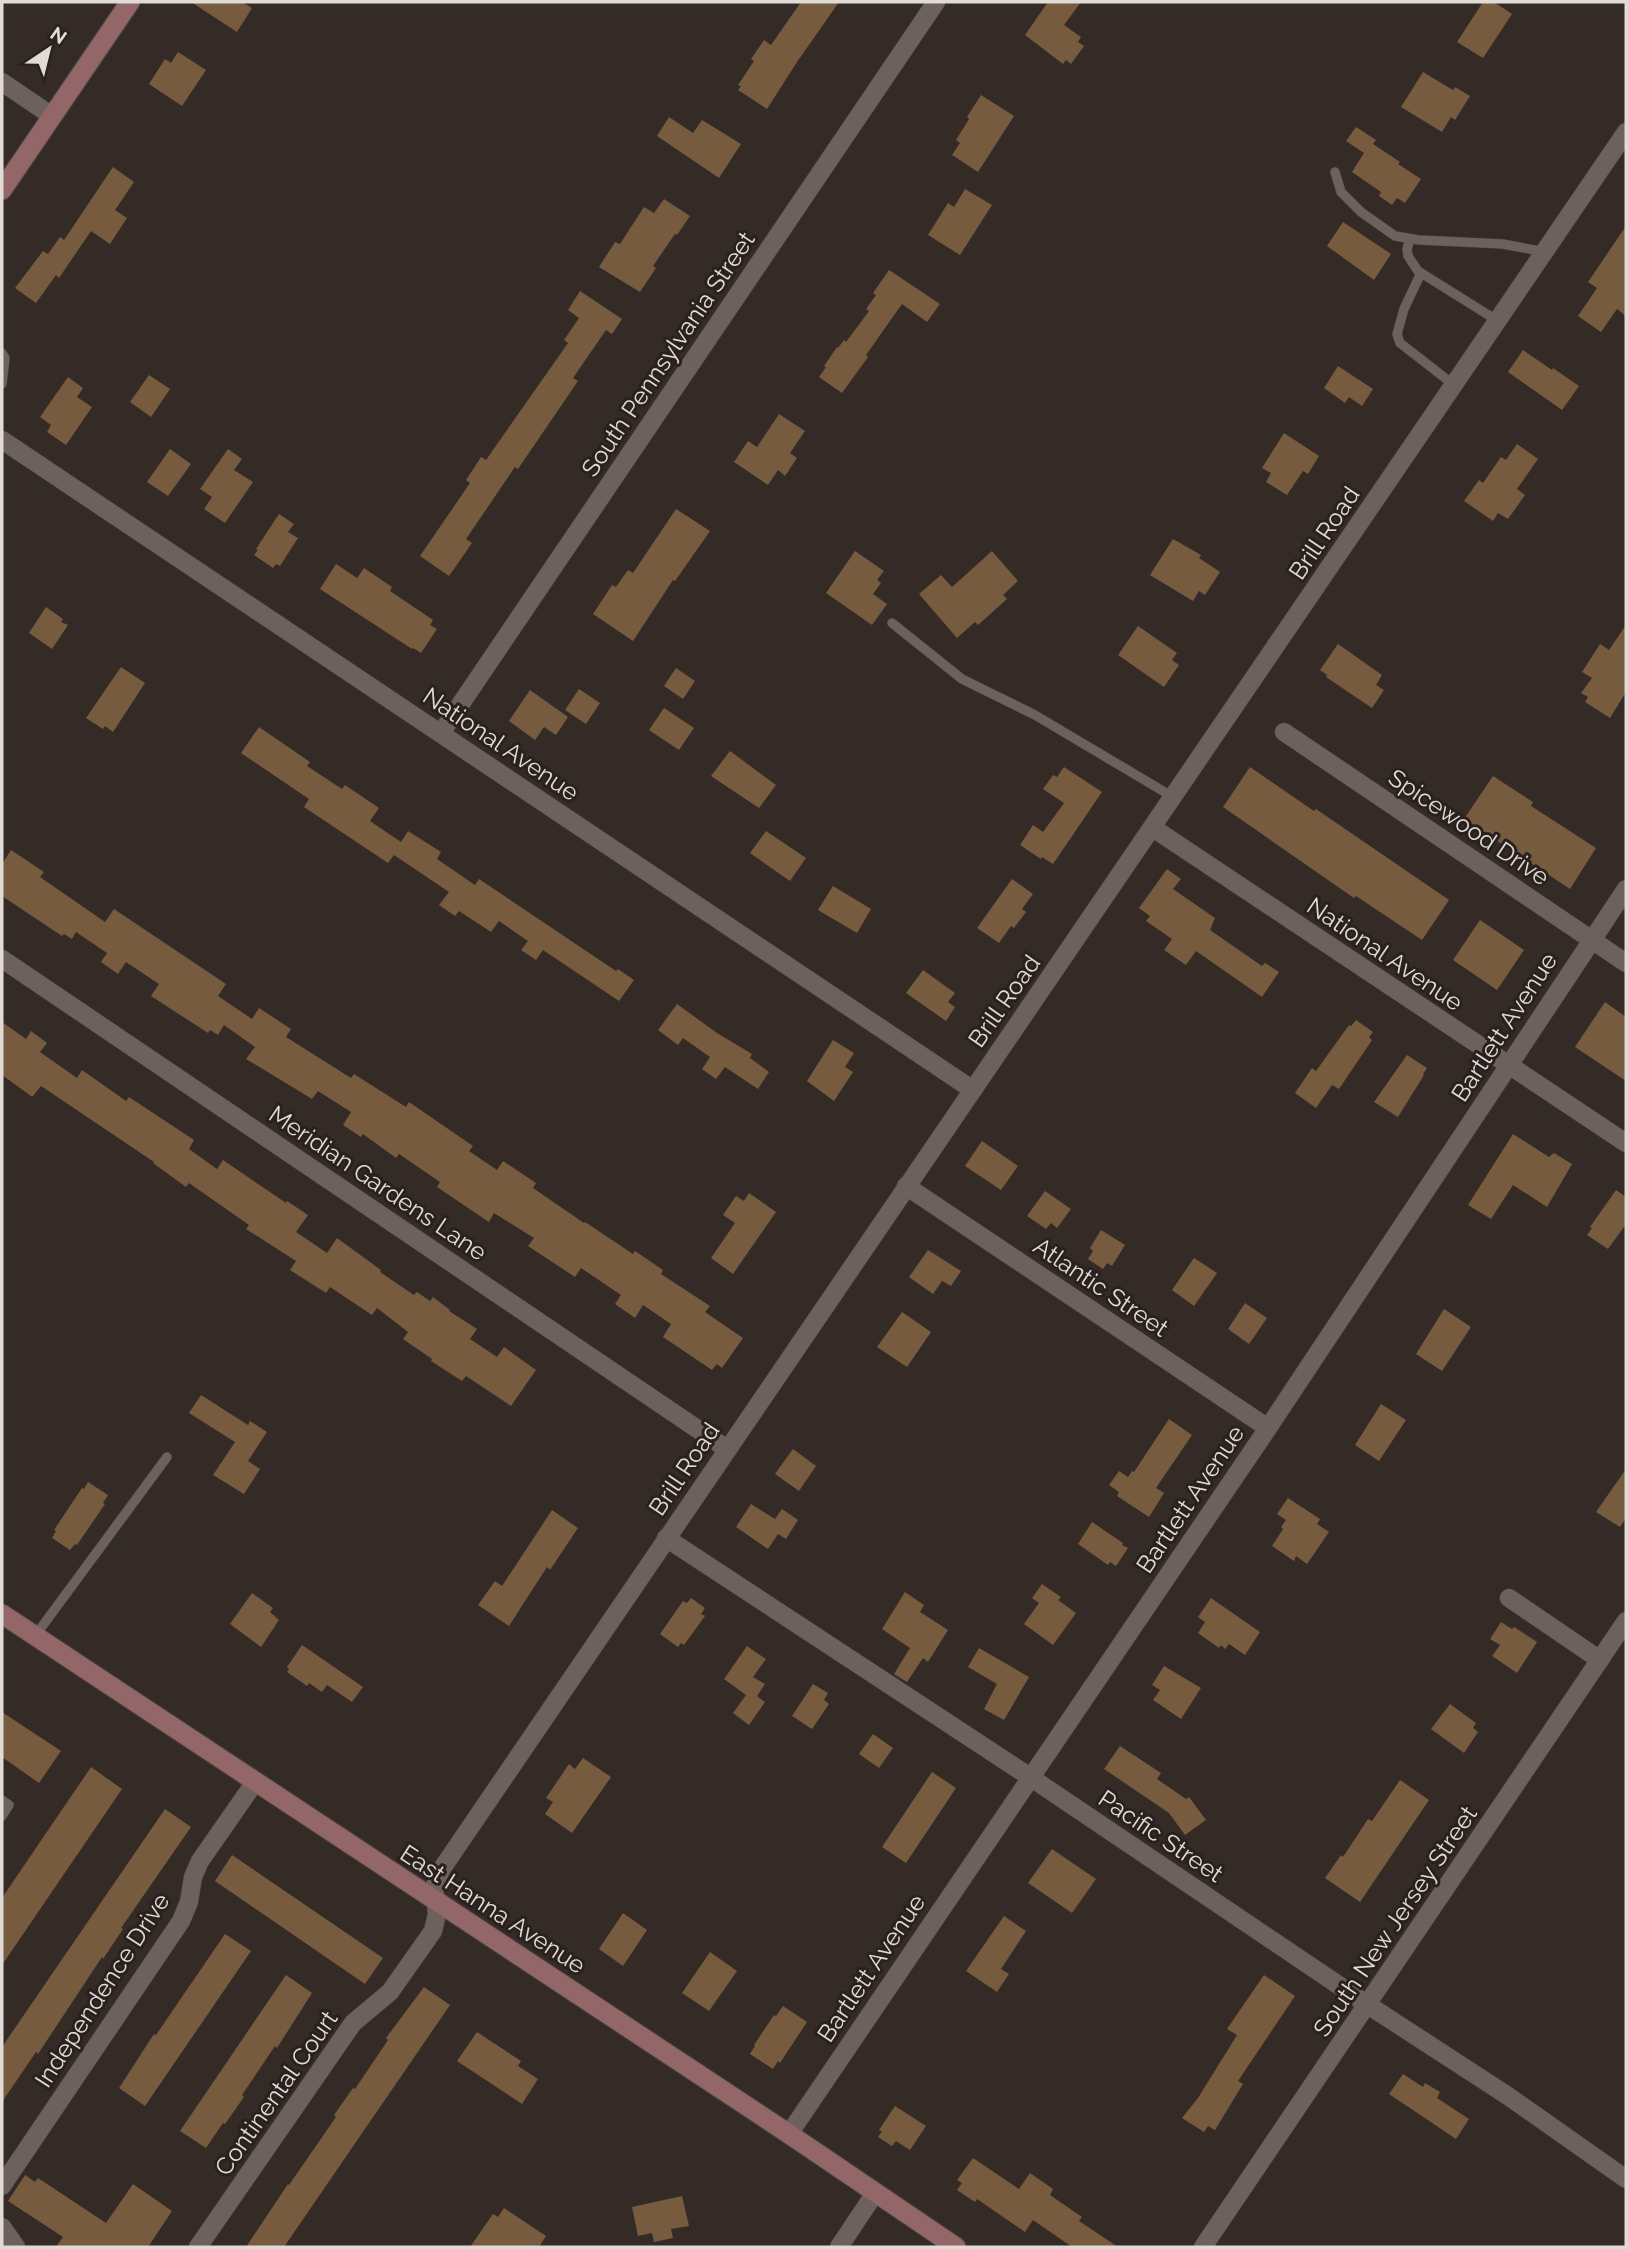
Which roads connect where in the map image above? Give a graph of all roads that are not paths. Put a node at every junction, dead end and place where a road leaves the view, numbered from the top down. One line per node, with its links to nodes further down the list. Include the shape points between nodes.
1 (130, 2): 4 (main road)
2 (936, 2): 18 (street, South Pennsylvania Street)
3 (2, 82): 4 (street)
4 (52, 116): 7 (main road)
5 (1626, 132): 9 (street, Brill Road)
6 (1335, 172): 8 (lane, via 1341,192 1361,212 1395,236)
7 (2, 190)
8 (1410, 239): 9 (lane, via 1503,244); 10 (lane, via 1408,256)
9 (1545, 252): 11 (street, Brill Road)
10 (1421, 273): 11 (lane); 14 (lane, via 1396,334)
11 (1498, 321): 14 (street, Brill Road)
12 (2, 353): 13 (lane)
13 (2, 384)
14 (1454, 385): 19 (street, Brill Road)
15 (2, 440): 18 (street, National Avenue)
16 (892, 623): 19 (lane, via 962,679 1035,715)
17 (1284, 732): 22 (street, Spicewood Drive)
18 (441, 733): 26 (street, National Avenue)
19 (1174, 797): 20 (street, Brill Road)
20 (1153, 828): 25 (street, National Avenue); 26 (street, Brill Road)
21 (1626, 889): 22 (street, Bartlett Avenue)
22 (1591, 939): 24 (street, Spicewood Drive); 25 (street, Bartlett Avenue)
23 (2, 959): 30 (street, Meridian Gardens Lane)
24 (1626, 963)
25 (1508, 1065): 27 (street, National Avenue); 29 (street, Bartlett Avenue)
26 (973, 1090): 28 (street, Brill Road)
27 (1626, 1143)
28 (906, 1186): 29 (street, Atlantic Street); 30 (street, Brill Road)
29 (1268, 1428): 38 (street, Bartlett Avenue)
30 (727, 1449): 32 (street, Brill Road)
31 (167, 1457): 36 (lane)
32 (666, 1538): 38 (street, Pacific Street); 42 (street, Brill Road, via 441,1870)
33 (1509, 1598): 37 (street)
34 (2, 1614): 36 (main road, East Hanna Avenue)
35 (1626, 1621): 37 (street, South New Jersey Street)
36 (35, 1636): 39 (main road, East Hanna Avenue)
37 (1600, 1660): 43 (street, South New Jersey Street)
38 (1030, 1777): 43 (street, Pacific Street); 44 (street, Bartlett Avenue)
39 (255, 1782): 42 (main road, East Hanna Avenue); 46 (street, Independence Drive, via 194,1872 181,1921)
40 (2, 1800): 41 (lane, via 9,1805)
41 (2, 1816)
42 (435, 1901): 44 (main road, East Hanna Avenue); 50 (street, Continental Court, via 433,1931 390,1992 354,2023)
43 (1368, 2006): 45 (street, Pacific Street); 53 (street, South New Jersey Street)
44 (789, 2134): 47 (main road, East Hanna Avenue)
45 (1626, 2179)
46 (2, 2186)
47 (875, 2193): 51 (street); 52 (main road, East Hanna Avenue)
48 (2, 2227): 49 (street)
49 (16, 2247)
50 (198, 2247)
51 (839, 2247)
52 (956, 2247)
53 (1203, 2247)

